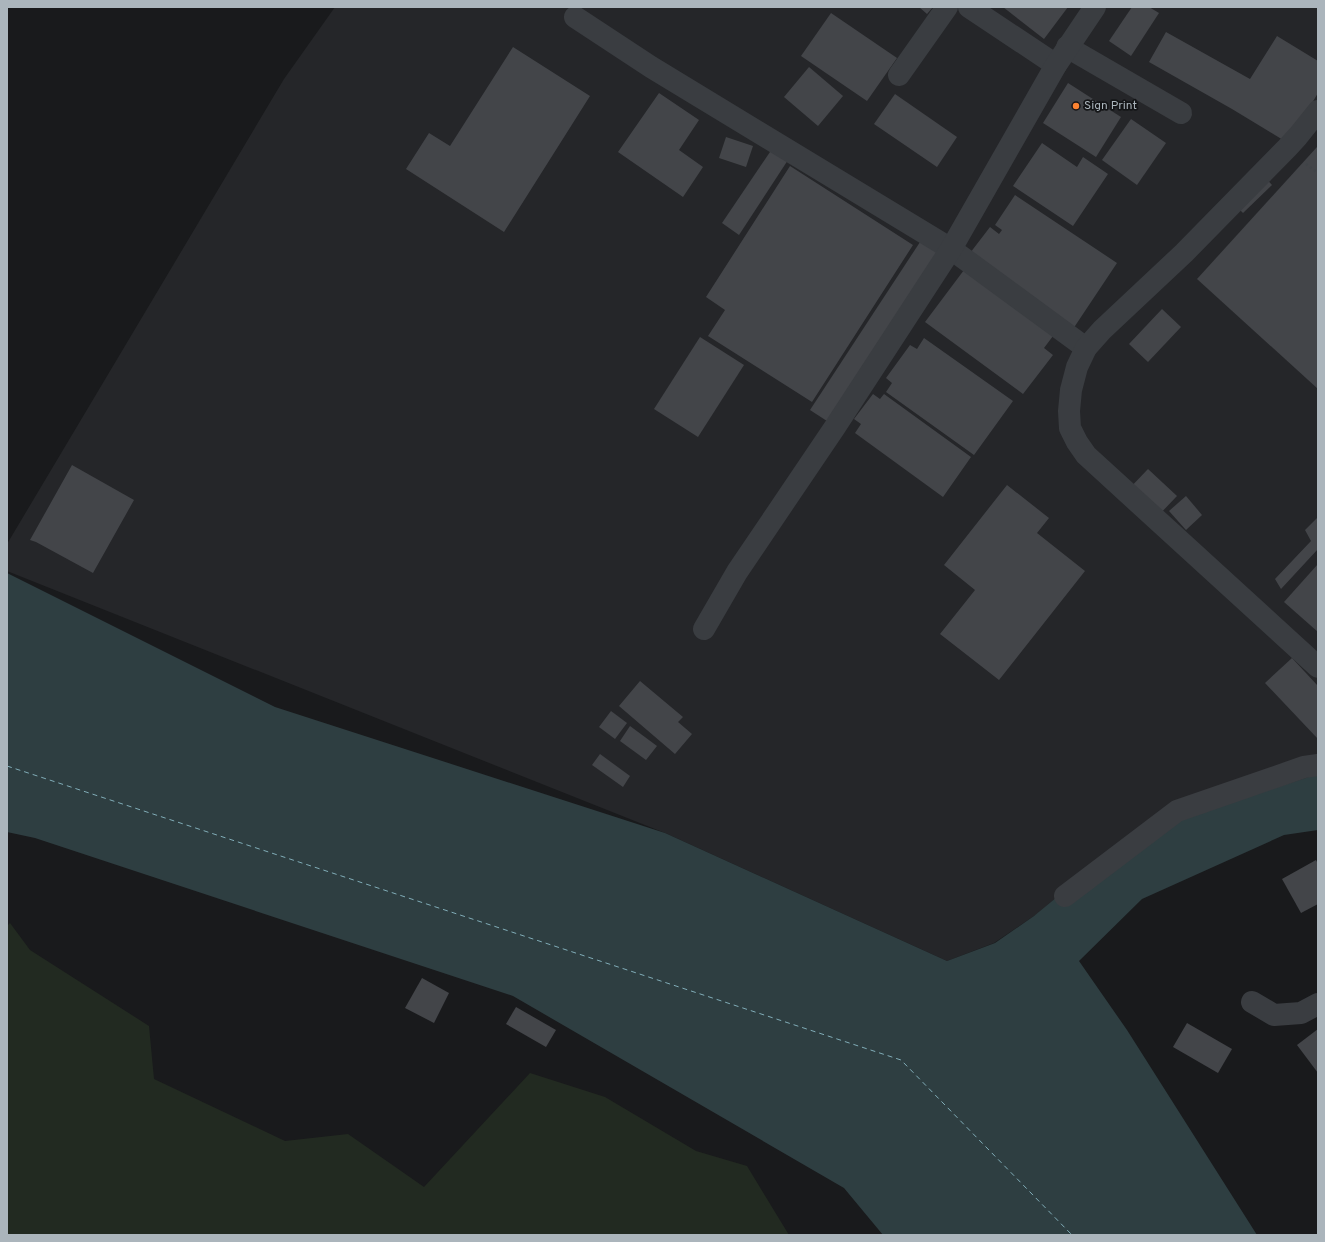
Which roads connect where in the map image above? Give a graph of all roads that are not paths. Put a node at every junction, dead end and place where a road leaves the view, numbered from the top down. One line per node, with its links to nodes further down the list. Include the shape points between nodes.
1 (947, 7): 7 (street)
2 (969, 7): 6 (street)
3 (1095, 7): 5 (street)
4 (575, 16): 10 (street, via 651,68)
5 (1067, 47): 6 (street); 9 (street)
6 (1056, 64): 10 (street)
7 (899, 75)
8 (1318, 111): 11 (street, via 1287,148)
9 (1181, 112)
10 (951, 249): 11 (street); 12 (street, via 737,572)
11 (1086, 348): 13 (street, via 1077,367 1069,411 1070,428 1086,455)
12 (704, 629)
13 (1318, 668)
14 (1318, 765): 15 (street, via 1304,767 1177,811)
15 (1065, 896)
16 (1252, 1002): 17 (street, via 1274,1015 1302,1013)
17 (1318, 1004)

